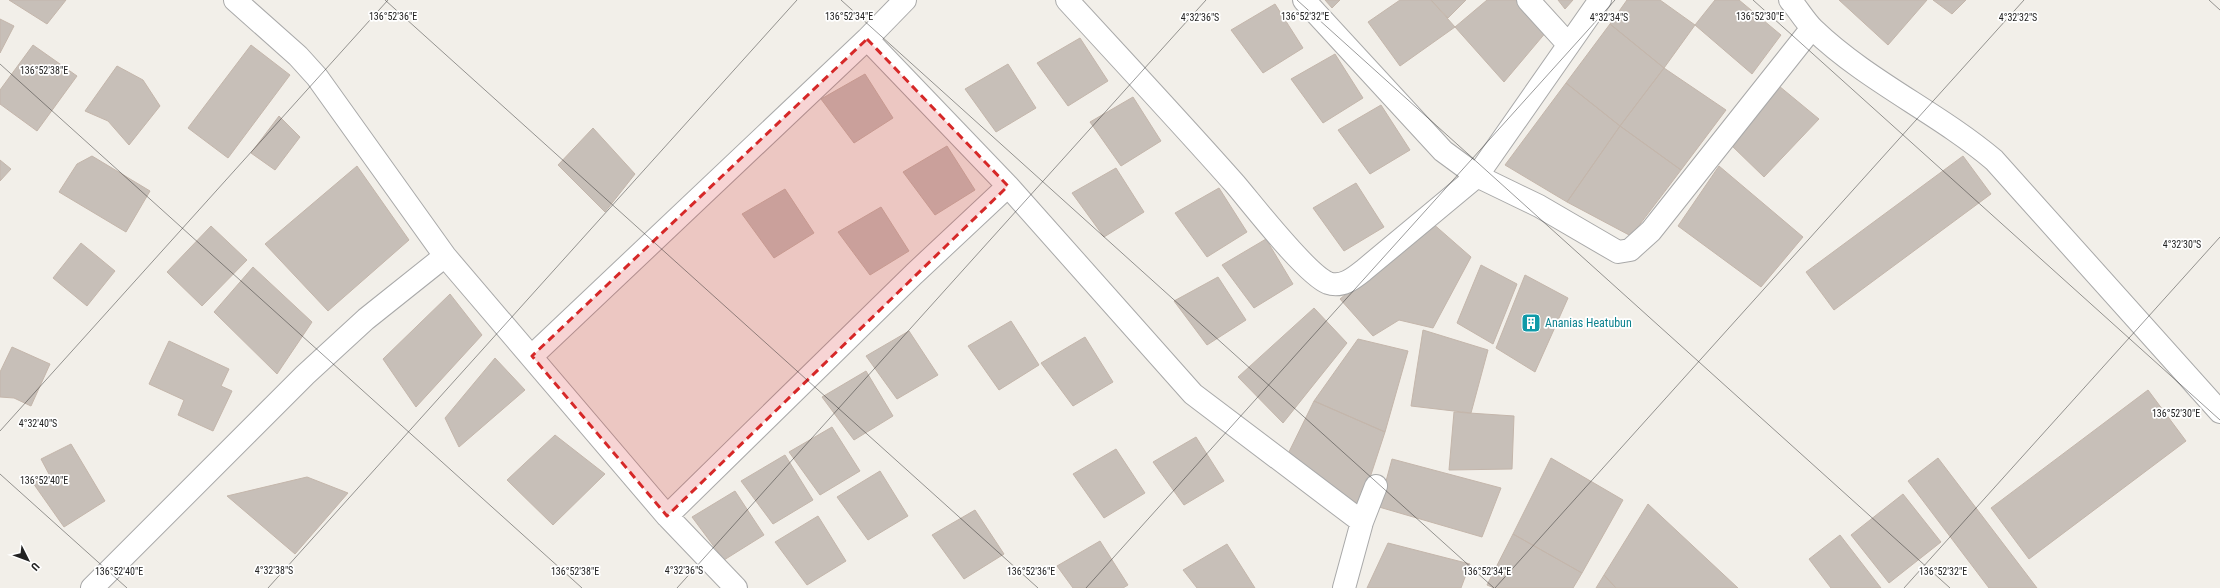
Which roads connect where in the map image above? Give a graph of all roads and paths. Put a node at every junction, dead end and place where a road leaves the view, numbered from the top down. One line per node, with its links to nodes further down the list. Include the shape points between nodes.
1 (235, 0): 13 (street, via 298,56 317,77)
2 (905, 0): 9 (street)
3 (1067, 0): 11 (street, via 1235,184 1292,251 1329,283 1340,284 1349,281)
4 (1304, 0): 11 (street, via 1443,151)
5 (1528, 0): 10 (street)
6 (1600, 0): 10 (street)
7 (1790, 0): 8 (street)
8 (1812, 28): 11 (street, via 1651,231 1630,250 1618,252 1540,206); 15 (street, via 1848,59 1971,140 1994,160)
9 (867, 39): 12 (street); 14 (street)
10 (1568, 44): 11 (street)
11 (1477, 176)
12 (1008, 186): 17 (street, via 914,274); 18 (street, via 1193,394)
13 (445, 256): 14 (street); 19 (street, via 366,319 305,375)
14 (532, 356): 17 (street)
15 (2220, 412)
16 (1376, 486): 18 (street)
17 (667, 516): 20 (street)
18 (1362, 522): 21 (street)
19 (92, 588)
20 (736, 588)
21 (1344, 588)

